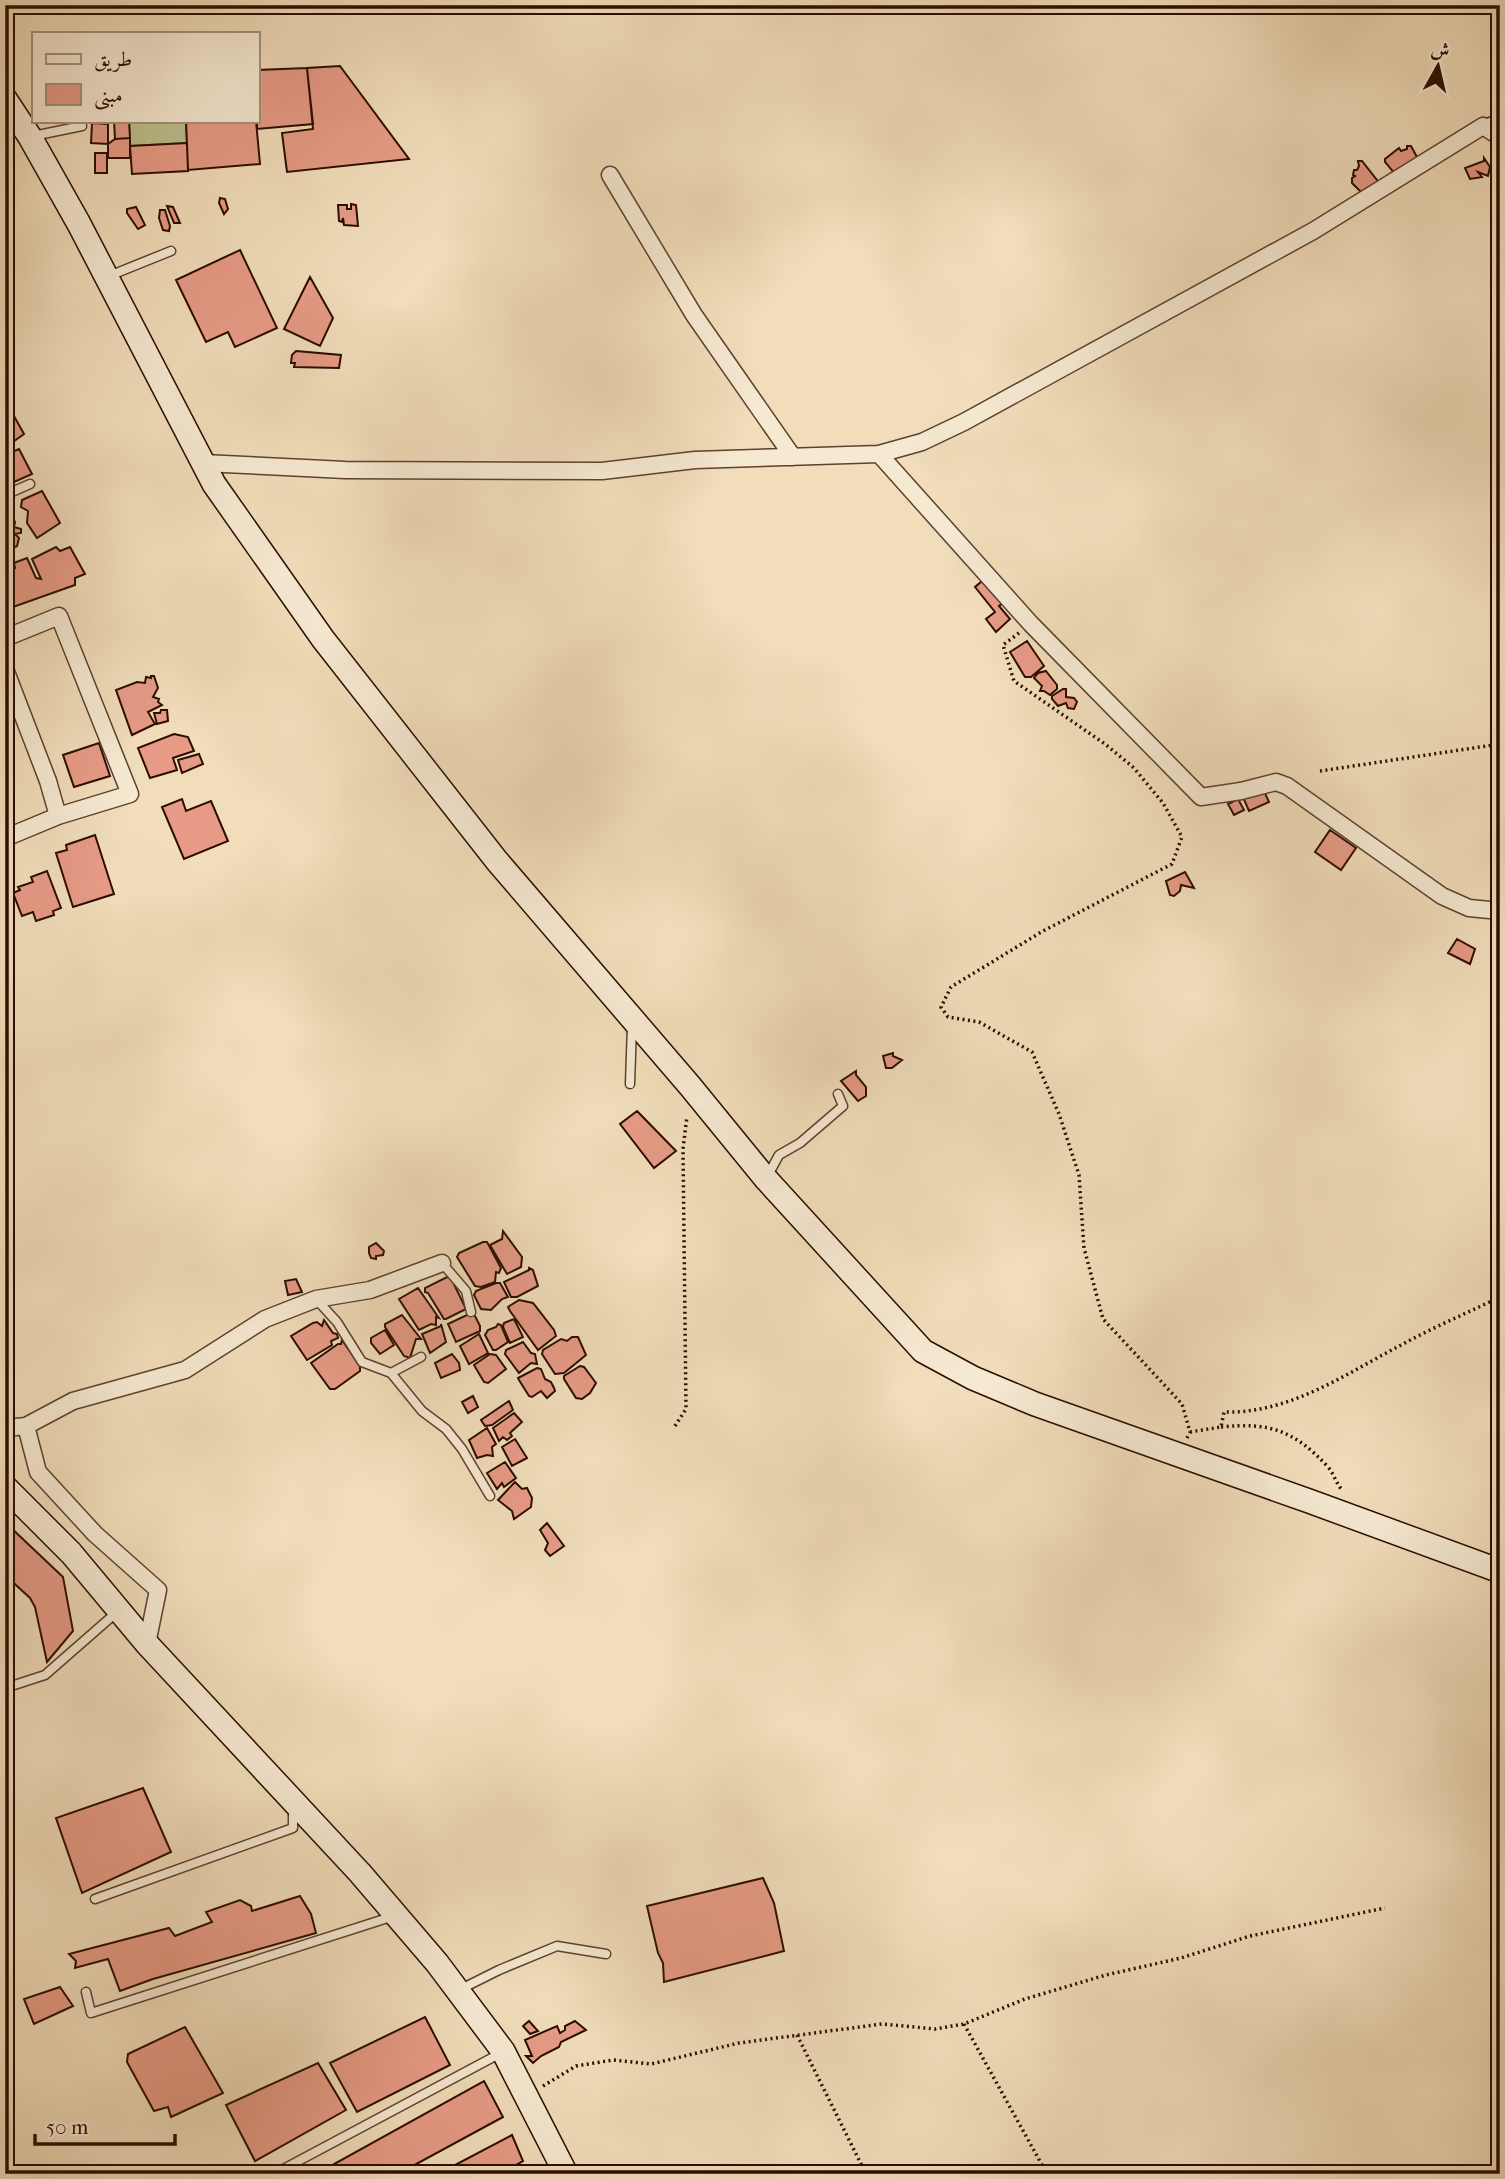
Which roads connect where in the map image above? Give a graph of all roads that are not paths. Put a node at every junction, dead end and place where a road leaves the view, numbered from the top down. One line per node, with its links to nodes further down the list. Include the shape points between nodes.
1 (7, 107): 5 (street)
2 (1500, 117): 4 (lane)
3 (82, 126): 5 (lane)
4 (1483, 126): 6 (street); 10 (street, via 1313,231 964,422 922,442)
5 (30, 137): 9 (street)
6 (1500, 137)
7 (610, 175): 11 (street, via 694,315)
8 (171, 251): 9 (lane)
9 (105, 277): 12 (street)
10 (879, 454): 11 (street); 19 (street, via 1031,624 1201,797 1276,782 1287,786 1442,896 1469,908)
11 (793, 457): 12 (street, via 695,460 602,471 345,470)
12 (203, 463): 20 (street, via 323,639 497,861)
13 (30, 484): 14 (lane)
14 (5, 495)
15 (5, 638): 17 (street, via 59,616 130,794)
16 (5, 669): 17 (street)
17 (58, 816): 18 (street)
18 (5, 838)
19 (1500, 911)
20 (633, 1019): 21 (lane); 23 (street)
21 (630, 1084)
22 (838, 1094): 23 (lane, via 843,1106 779,1155)
23 (766, 1179): 33 (street, via 922,1351 1035,1405)
24 (442, 1263): 25 (street, via 370,1290); 26 (lane, via 466,1291)
25 (316, 1299): 28 (lane, via 362,1362); 29 (street, via 265,1319 185,1370 73,1401)
26 (471, 1312)
27 (421, 1357): 28 (lane)
28 (391, 1373): 32 (lane, via 422,1411 463,1449)
29 (26, 1426): 30 (street); 35 (street, via 38,1472 95,1534 158,1590)
30 (5, 1428)
31 (5, 1487): 34 (street, via 71,1553)
32 (490, 1496)
33 (1500, 1571)
34 (119, 1610): 35 (street); 36 (lane, via 45,1675)
35 (147, 1644): 37 (street)
36 (5, 1689)
37 (293, 1800): 38 (lane, via 293,1828); 39 (street)
38 (95, 1899)
39 (396, 1915): 41 (street); 42 (lane, via 92,2013)
40 (606, 1954): 41 (lane, via 557,1946)
41 (458, 1990): 43 (street)
42 (86, 1992)
43 (503, 2051): 44 (lane); 45 (street)
44 (274, 2174)
45 (566, 2174)

